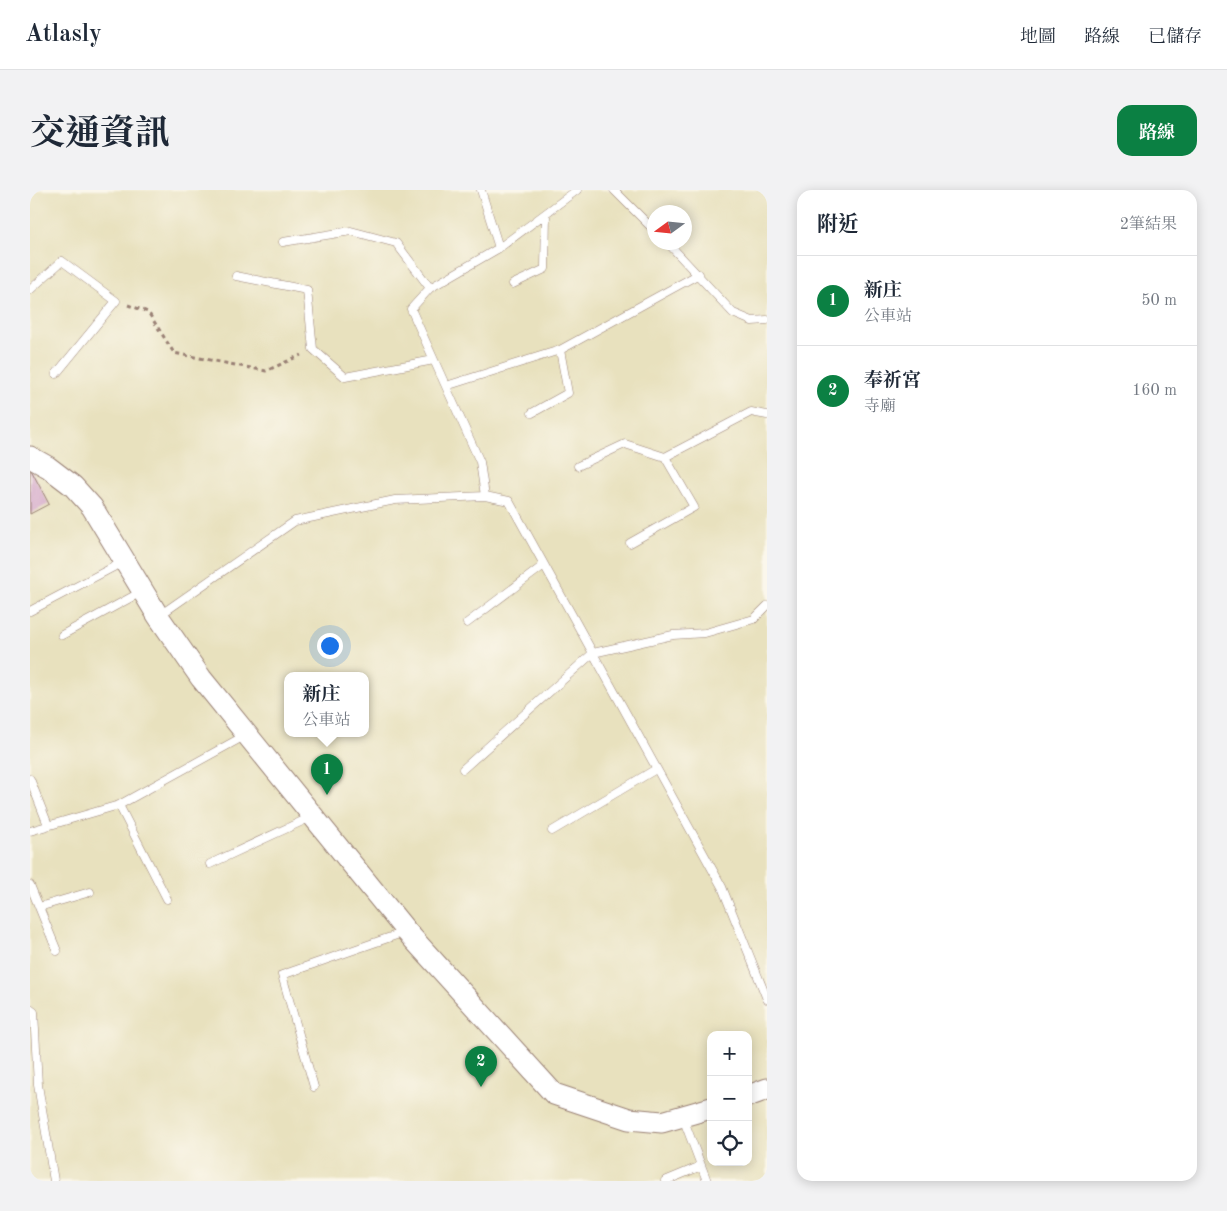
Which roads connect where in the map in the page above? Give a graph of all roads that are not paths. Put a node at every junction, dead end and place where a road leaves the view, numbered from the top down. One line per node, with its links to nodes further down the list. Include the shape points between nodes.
1 (481, 190): 7 (lane)
2 (578, 190): 4 (lane)
3 (614, 190): 5 (lane)
4 (546, 214): 7 (lane); 11 (lane, via 545,268)
5 (647, 223)
6 (283, 242): 12 (lane, via 351,231 396,243)
7 (499, 248): 12 (lane)
8 (675, 250): 9 (lane)
9 (699, 274): 14 (lane, via 738,317 752,322); 15 (lane)
10 (236, 276): 16 (lane, via 307,290 313,349 345,377)
11 (513, 284)
12 (430, 288): 16 (lane, via 411,310)
13 (30, 290): 17 (lane, via 62,261 116,301)
14 (767, 320)
15 (560, 350): 18 (lane); 19 (lane, via 568,393)
16 (434, 360): 18 (lane)
17 (56, 374)
18 (446, 386): 24 (lane, via 480,462)
19 (532, 413)
20 (767, 415): 22 (lane, via 751,412)
21 (30, 457): 26 (street, via 73,486 92,507)
22 (665, 457): 23 (lane, via 625,444); 25 (lane, via 694,507)
23 (578, 466)
24 (485, 496): 27 (lane, via 509,501); 31 (lane, via 395,500 295,521)
25 (630, 544)
26 (125, 561): 28 (street); 30 (lane)
27 (544, 565): 32 (lane); 34 (lane)
28 (143, 592): 31 (street); 33 (lane)
29 (767, 606): 34 (lane, via 754,619 705,633 673,635)
30 (30, 611)
31 (158, 616): 35 (street)
32 (467, 623)
33 (62, 635)
34 (592, 653): 36 (lane); 37 (lane)
35 (246, 735): 39 (lane); 40 (street)
36 (463, 769)
37 (656, 769): 43 (lane); 51 (lane, via 722,887)
38 (30, 779): 41 (lane)
39 (120, 805): 41 (lane); 47 (lane)
40 (311, 817): 44 (lane); 49 (street)
41 (48, 825): 42 (lane)
42 (30, 831)
43 (552, 831)
44 (210, 864)
45 (30, 885): 48 (lane)
46 (90, 892): 48 (lane)
47 (167, 899)
48 (39, 907): 50 (lane)
49 (406, 932): 53 (lane, via 282,975); 57 (street, via 554,1094 628,1119 662,1122)
50 (58, 950)
51 (767, 999)
52 (30, 1009): 59 (lane, via 34,1012 38,1085)
53 (314, 1087)
54 (767, 1089): 55 (street)
55 (752, 1095)
56 (707, 1109): 57 (street)
57 (682, 1118): 58 (lane)
58 (701, 1166): 60 (lane); 61 (lane)
59 (54, 1181)
60 (665, 1181)
61 (707, 1181)

